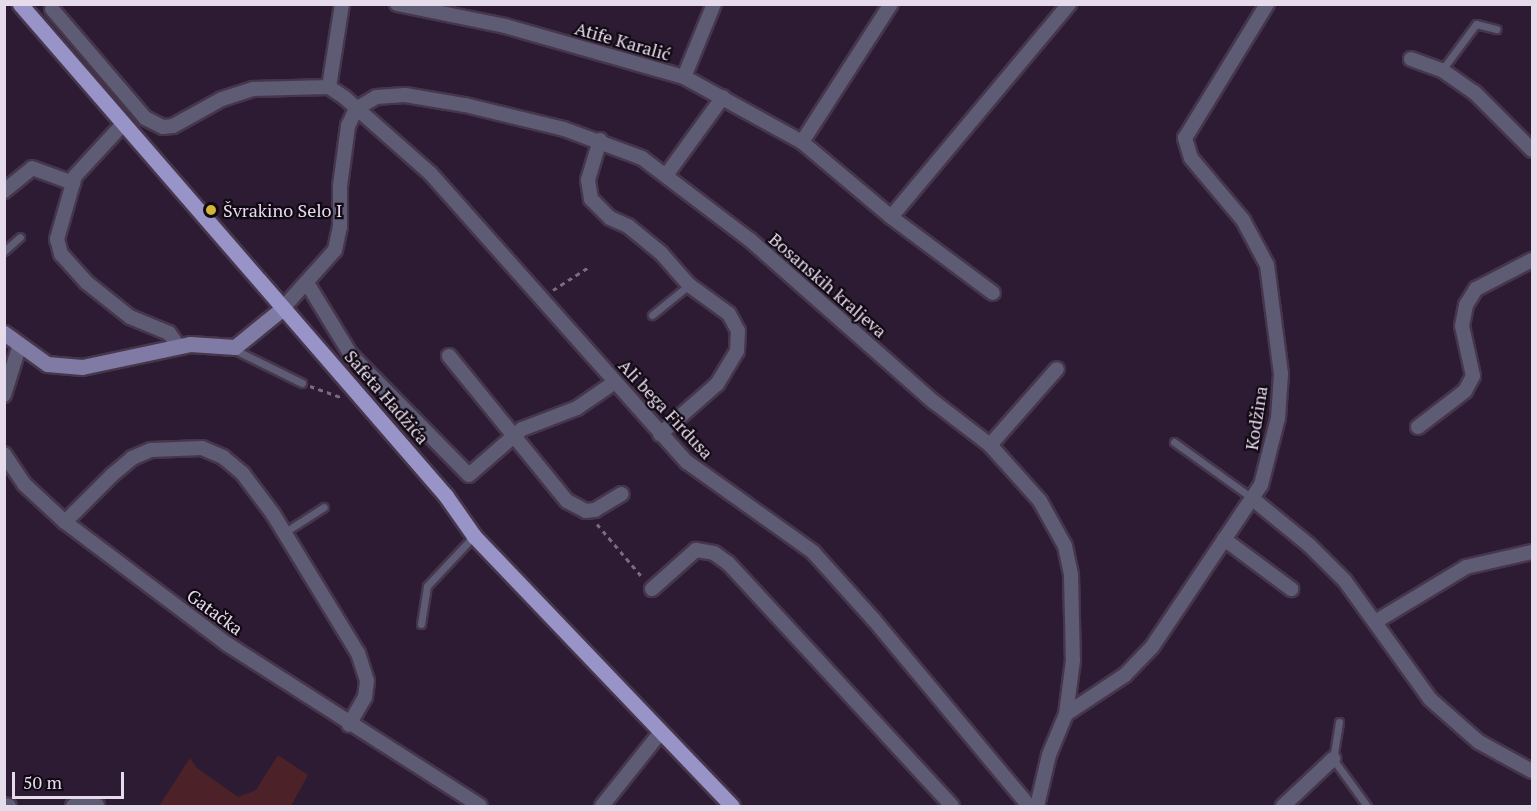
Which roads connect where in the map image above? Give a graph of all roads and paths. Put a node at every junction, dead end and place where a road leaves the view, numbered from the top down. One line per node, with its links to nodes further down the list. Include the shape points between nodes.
1 (20, 4): 17 (main road, Safeta Hadžića)
2 (342, 4): 14 (street)
3 (396, 4): 8 (street, Atife Karalić)
4 (714, 4): 13 (street)
5 (891, 4): 20 (street)
6 (1069, 4): 24 (street)
7 (1267, 4): 52 (street, Kodžina, via 1185,138 1191,158 1243,220 1267,265 1281,374 1278,418)
8 (422, 6): 13 (street, Atife Karalić)
9 (52, 9): 14 (street, via 145,117 163,127 173,126 222,99 253,90)
10 (1496, 29): 12 (lane, via 1476,24)
11 (1411, 59): 12 (street)
12 (1442, 70): 19 (street)
13 (684, 77): 15 (street, Atife Karalić)
14 (329, 87): 16 (street, Ali bega Firdusa)
15 (723, 97): 20 (street, Atife Karalić); 21 (street)
16 (356, 109): 18 (street, Bosanskih kraljeva, via 376,97 405,95 465,105); 29 (street, via 348,126 344,153 338,241); 32 (street, Ali bega Firdusa, via 430,173)
17 (123, 124): 22 (street, via 83,165); 33 (main road, Safeta Hadžića)
18 (600, 140): 21 (street, Bosanskih kraljeva); 30 (street, via 588,180 591,199 610,218 628,226 661,253)
19 (1530, 141)
20 (802, 142): 24 (street, Atife Karalić)
21 (667, 174): 49 (street, Bosanskih kraljeva)
22 (73, 183): 23 (street, via 32,168); 37 (street, via 57,238 61,254 112,303 130,317 169,333)
23 (4, 191)
24 (891, 217): 31 (street, Atife Karalić)
25 (20, 237): 26 (lane)
26 (4, 251)
27 (1533, 260): 45 (street, via 1476,289 1466,304 1462,326 1473,376 1465,391)
28 (589, 267): 32 (path)
29 (307, 283): 33 (street); 47 (street, via 351,355 469,475)
30 (689, 285): 34 (lane); 46 (street, via 729,314 738,331 737,351 705,398)
31 (993, 293)
32 (540, 299): 41 (street, Ali bega Firdusa)
33 (283, 308): 38 (main road); 57 (main road, Safeta Hadžića, via 455,506)
34 (652, 315)
35 (4, 333): 36 (main road)
36 (20, 344): 37 (main road, via 47,364 63,368 115,362); 43 (street, via 15,373)
37 (178, 346): 38 (main road)
38 (231, 348): 42 (lane)
39 (449, 356): 47 (street)
40 (1057, 369): 49 (street)
41 (615, 382): 46 (street, Ali bega Firdusa); 47 (street, via 577,408)
42 (302, 383): 44 (path)
43 (4, 395)
44 (342, 398)
45 (1418, 427)
46 (660, 434): 78 (street, Ali bega Firdusa, via 687,462 737,501 813,552)
47 (514, 435): 54 (street, via 567,501)
48 (1174, 442): 52 (lane)
49 (990, 445): 64 (street, Bosanskih kraljeva, via 1040,501 1065,546 1075,605)
50 (4, 454): 55 (street, Gatačka, via 24,484)
51 (622, 494): 54 (street, via 599,509)
52 (1254, 500): 58 (street, Kodžina); 62 (street, via 1331,566)
53 (324, 507): 56 (lane)
54 (586, 511): 60 (path)
55 (65, 522): 56 (street, via 132,458 176,446 202,448 223,457 243,474); 66 (street, Gatačka, via 226,644)
56 (285, 532): 66 (street, via 338,615 367,681 365,697)
57 (474, 536): 63 (lane, via 427,586); 67 (main road, Safeta Hadžića)
58 (1224, 539): 61 (street); 64 (street, Kodžina, via 1152,647 1125,675)
59 (1533, 552): 62 (street, via 1466,567)
60 (652, 589): 77 (street, via 696,550 714,554 728,563)
61 (1291, 589)
62 (1376, 622): 69 (street, via 1430,699 1479,742)
63 (421, 624)
64 (1066, 714): 79 (street, via 1049,755)
65 (1338, 722): 68 (lane)
66 (349, 725): 74 (street, Gatačka)
67 (660, 733): 75 (street); 76 (main road, Safeta Hadžića)
68 (1333, 759): 80 (street); 81 (lane)
69 (1533, 771)
70 (4, 805): 72 (street)
71 (97, 805): 73 (street)
72 (9, 807)
73 (73, 807)
74 (480, 807)
75 (602, 807)
76 (732, 807)
77 (952, 807)
78 (1029, 807)
79 (1037, 807)
80 (1283, 807)
81 (1367, 807)

